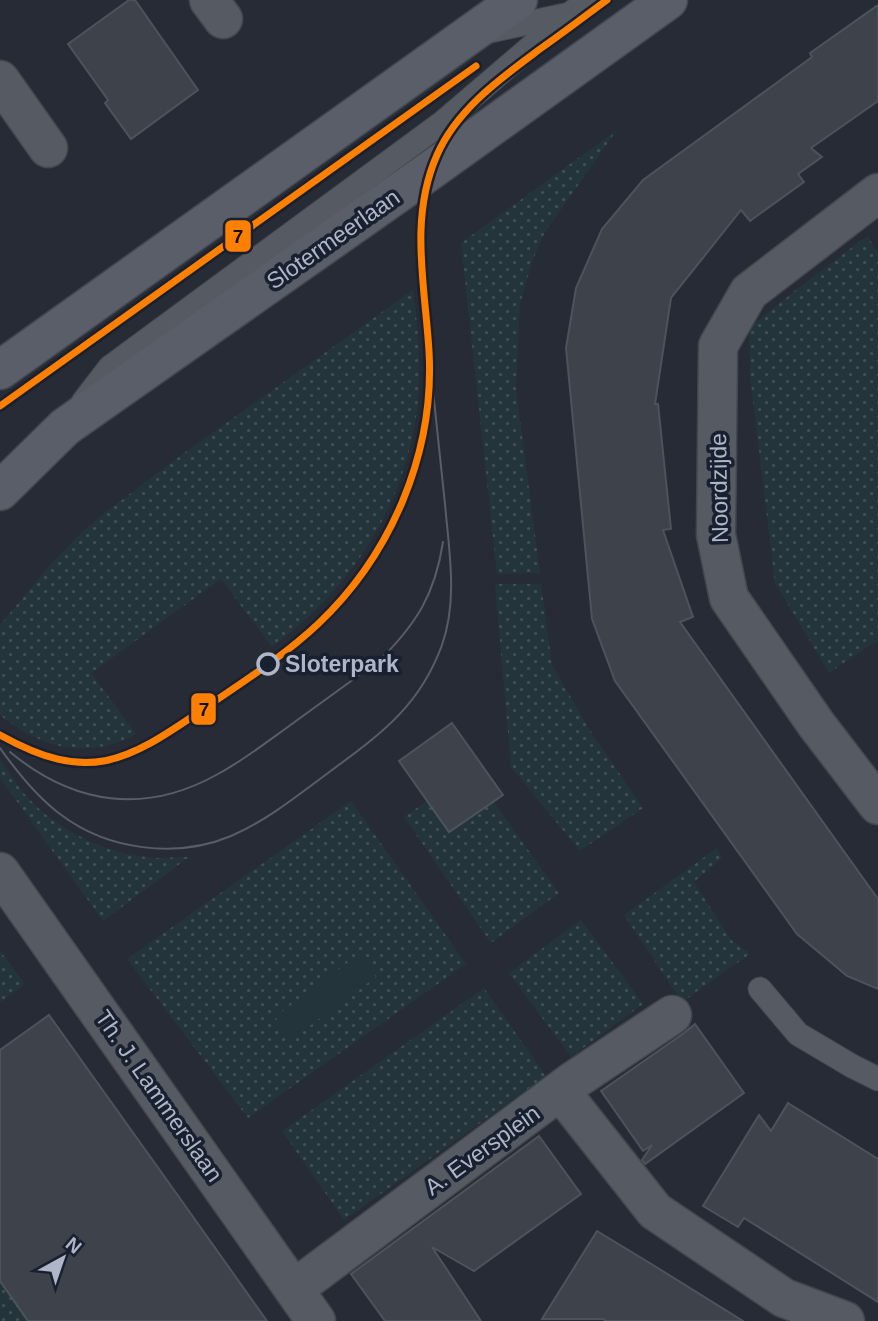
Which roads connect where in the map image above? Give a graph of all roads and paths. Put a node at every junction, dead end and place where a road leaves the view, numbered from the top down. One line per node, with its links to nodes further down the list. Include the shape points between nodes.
1 (518, 0): 5 (main road, Slotermeerlaan)
2 (589, 0): 4 (lane, Slotermeerlaan)
3 (668, 0): 10 (main road, Slotermeerlaan)
4 (568, 15): 5 (lane, Slotermeerlaan); 10 (lane, Slotermeerlaan, via 443,122 110,367)
5 (468, 36): 9 (main road, Slotermeerlaan)
6 (0, 80): 7 (street)
7 (48, 148)
8 (878, 193): 12 (street, Noordzijde, via 749,292 718,346 716,535 729,598)
9 (0, 370)
10 (65, 427): 11 (main road, Slotermeerlaan)
11 (0, 491)
12 (878, 805)
13 (0, 872): 18 (street, Th. J. Lammerslaan)
14 (760, 989): 16 (lane, via 798,1034)
15 (672, 1015): 17 (street, A. Eversplein)
16 (878, 1079)
17 (561, 1091): 18 (street, A. Eversplein); 20 (street, via 655,1211 784,1298)
18 (294, 1289): 19 (street, Th. J. Lammerslaan)
19 (316, 1321)
20 (845, 1321)

